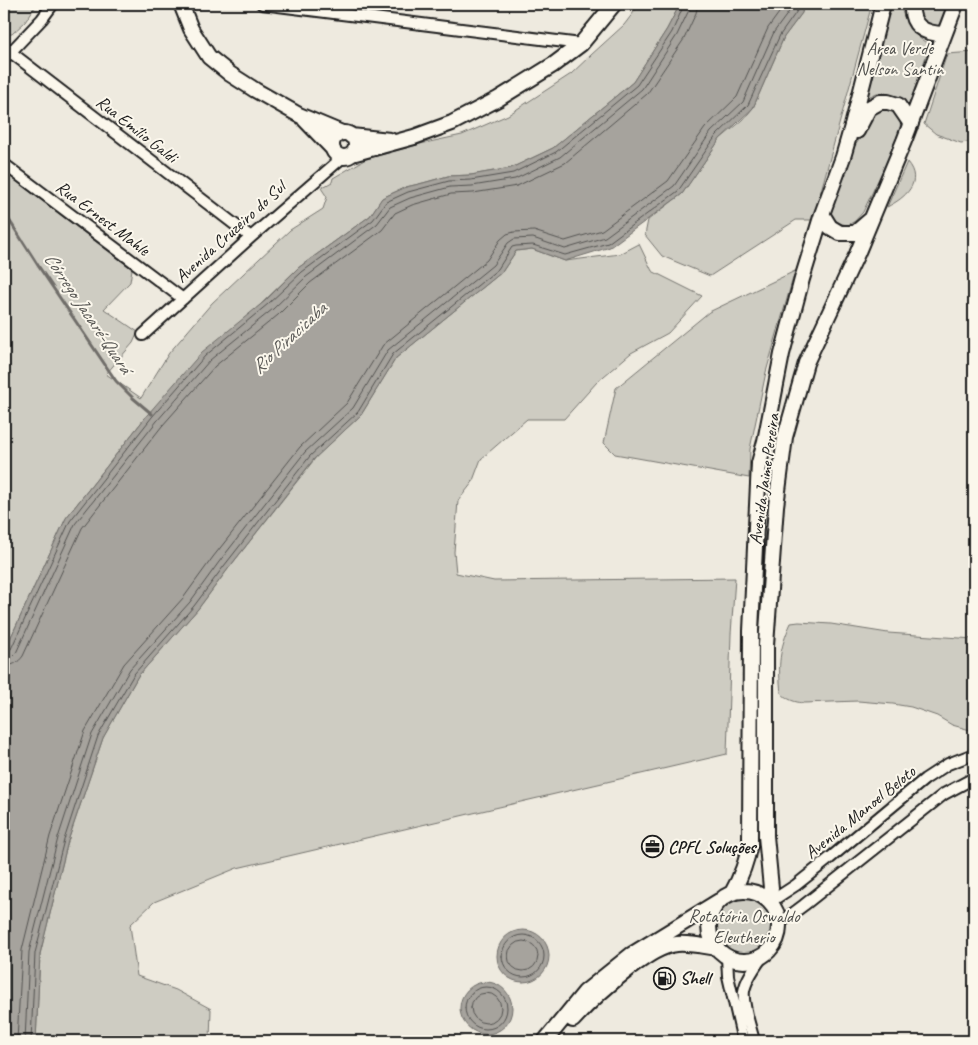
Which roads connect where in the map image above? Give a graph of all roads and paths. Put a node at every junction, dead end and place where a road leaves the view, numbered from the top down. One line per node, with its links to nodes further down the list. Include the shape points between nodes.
1 (53, 4): 10 (street)
2 (181, 4): 11 (main road, via 191,29 209,57 247,85)
3 (262, 4): 9 (street)
4 (614, 4): 9 (main road, Avenida Cruzeiro do Sul)
5 (883, 4): 17 (main road, Avenida Jaime Pereira)
6 (912, 4): 8 (main road, via 914,18 920,28 932,34)
7 (956, 4): 8 (main road, Avenida Jaime Pereira)
8 (944, 34): 12 (main road, Avenida Jaime Pereira)
9 (581, 44): 14 (main road, Avenida Cruzeiro do Sul, via 498,99 452,123)
10 (6, 53): 21 (street, Rua Emílio Galdi)
11 (299, 114): 13 (main road, Avenida Cruzeiro do Sul); 15 (main road)
12 (911, 124): 17 (main road, via 898,105 880,102 869,108); 20 (main road, Avenida Jaime Pereira)
13 (347, 134): 14 (main road, Avenida Cruzeiro do Sul); 15 (main road, via 337,135); 16 (main road, via 356,144)
14 (398, 141): 16 (main road, Avenida Cruzeiro do Sul)
15 (332, 148): 16 (main road, via 338,156)
16 (347, 155): 21 (street, Avenida Cruzeiro do Sul)
17 (843, 157): 19 (main road, Avenida Jaime Pereira)
18 (4, 164): 22 (street, Rua Ernest Mahle)
19 (822, 214): 20 (main road, via 830,227 840,233 855,232); 26 (main road, Avenida Jaime Pereira, via 782,354 759,463 751,631 750,843 742,873)
20 (871, 219): 28 (main road, Avenida Jaime Pereira, via 806,363 785,437 776,506 766,645)
21 (251, 237): 22 (street, Avenida Cruzeiro do Sul)
22 (183, 298): 23 (street, Avenida Cruzeiro do Sul)
23 (143, 335)
24 (974, 754): 28 (street, Avenida Manoel Beloto, via 948,764 925,779 796,885)
25 (974, 778): 29 (street, Avenida Manoel Beloto, via 944,794)
26 (732, 893): 27 (main road); 28 (main road, via 751,891)
27 (719, 901): 30 (main road, via 708,924 710,939); 33 (main road, via 631,955 585,992)
28 (769, 901): 29 (main road)
29 (780, 923): 32 (main road, via 772,948)
30 (716, 948): 31 (main road); 34 (main road, via 676,944 648,954 589,1002)
31 (727, 957): 32 (main road, via 744,962); 35 (street, via 728,976)
32 (762, 957): 36 (street, via 751,972 744,992)
33 (545, 1041)
34 (555, 1041)
35 (743, 1041)
36 (754, 1041)

